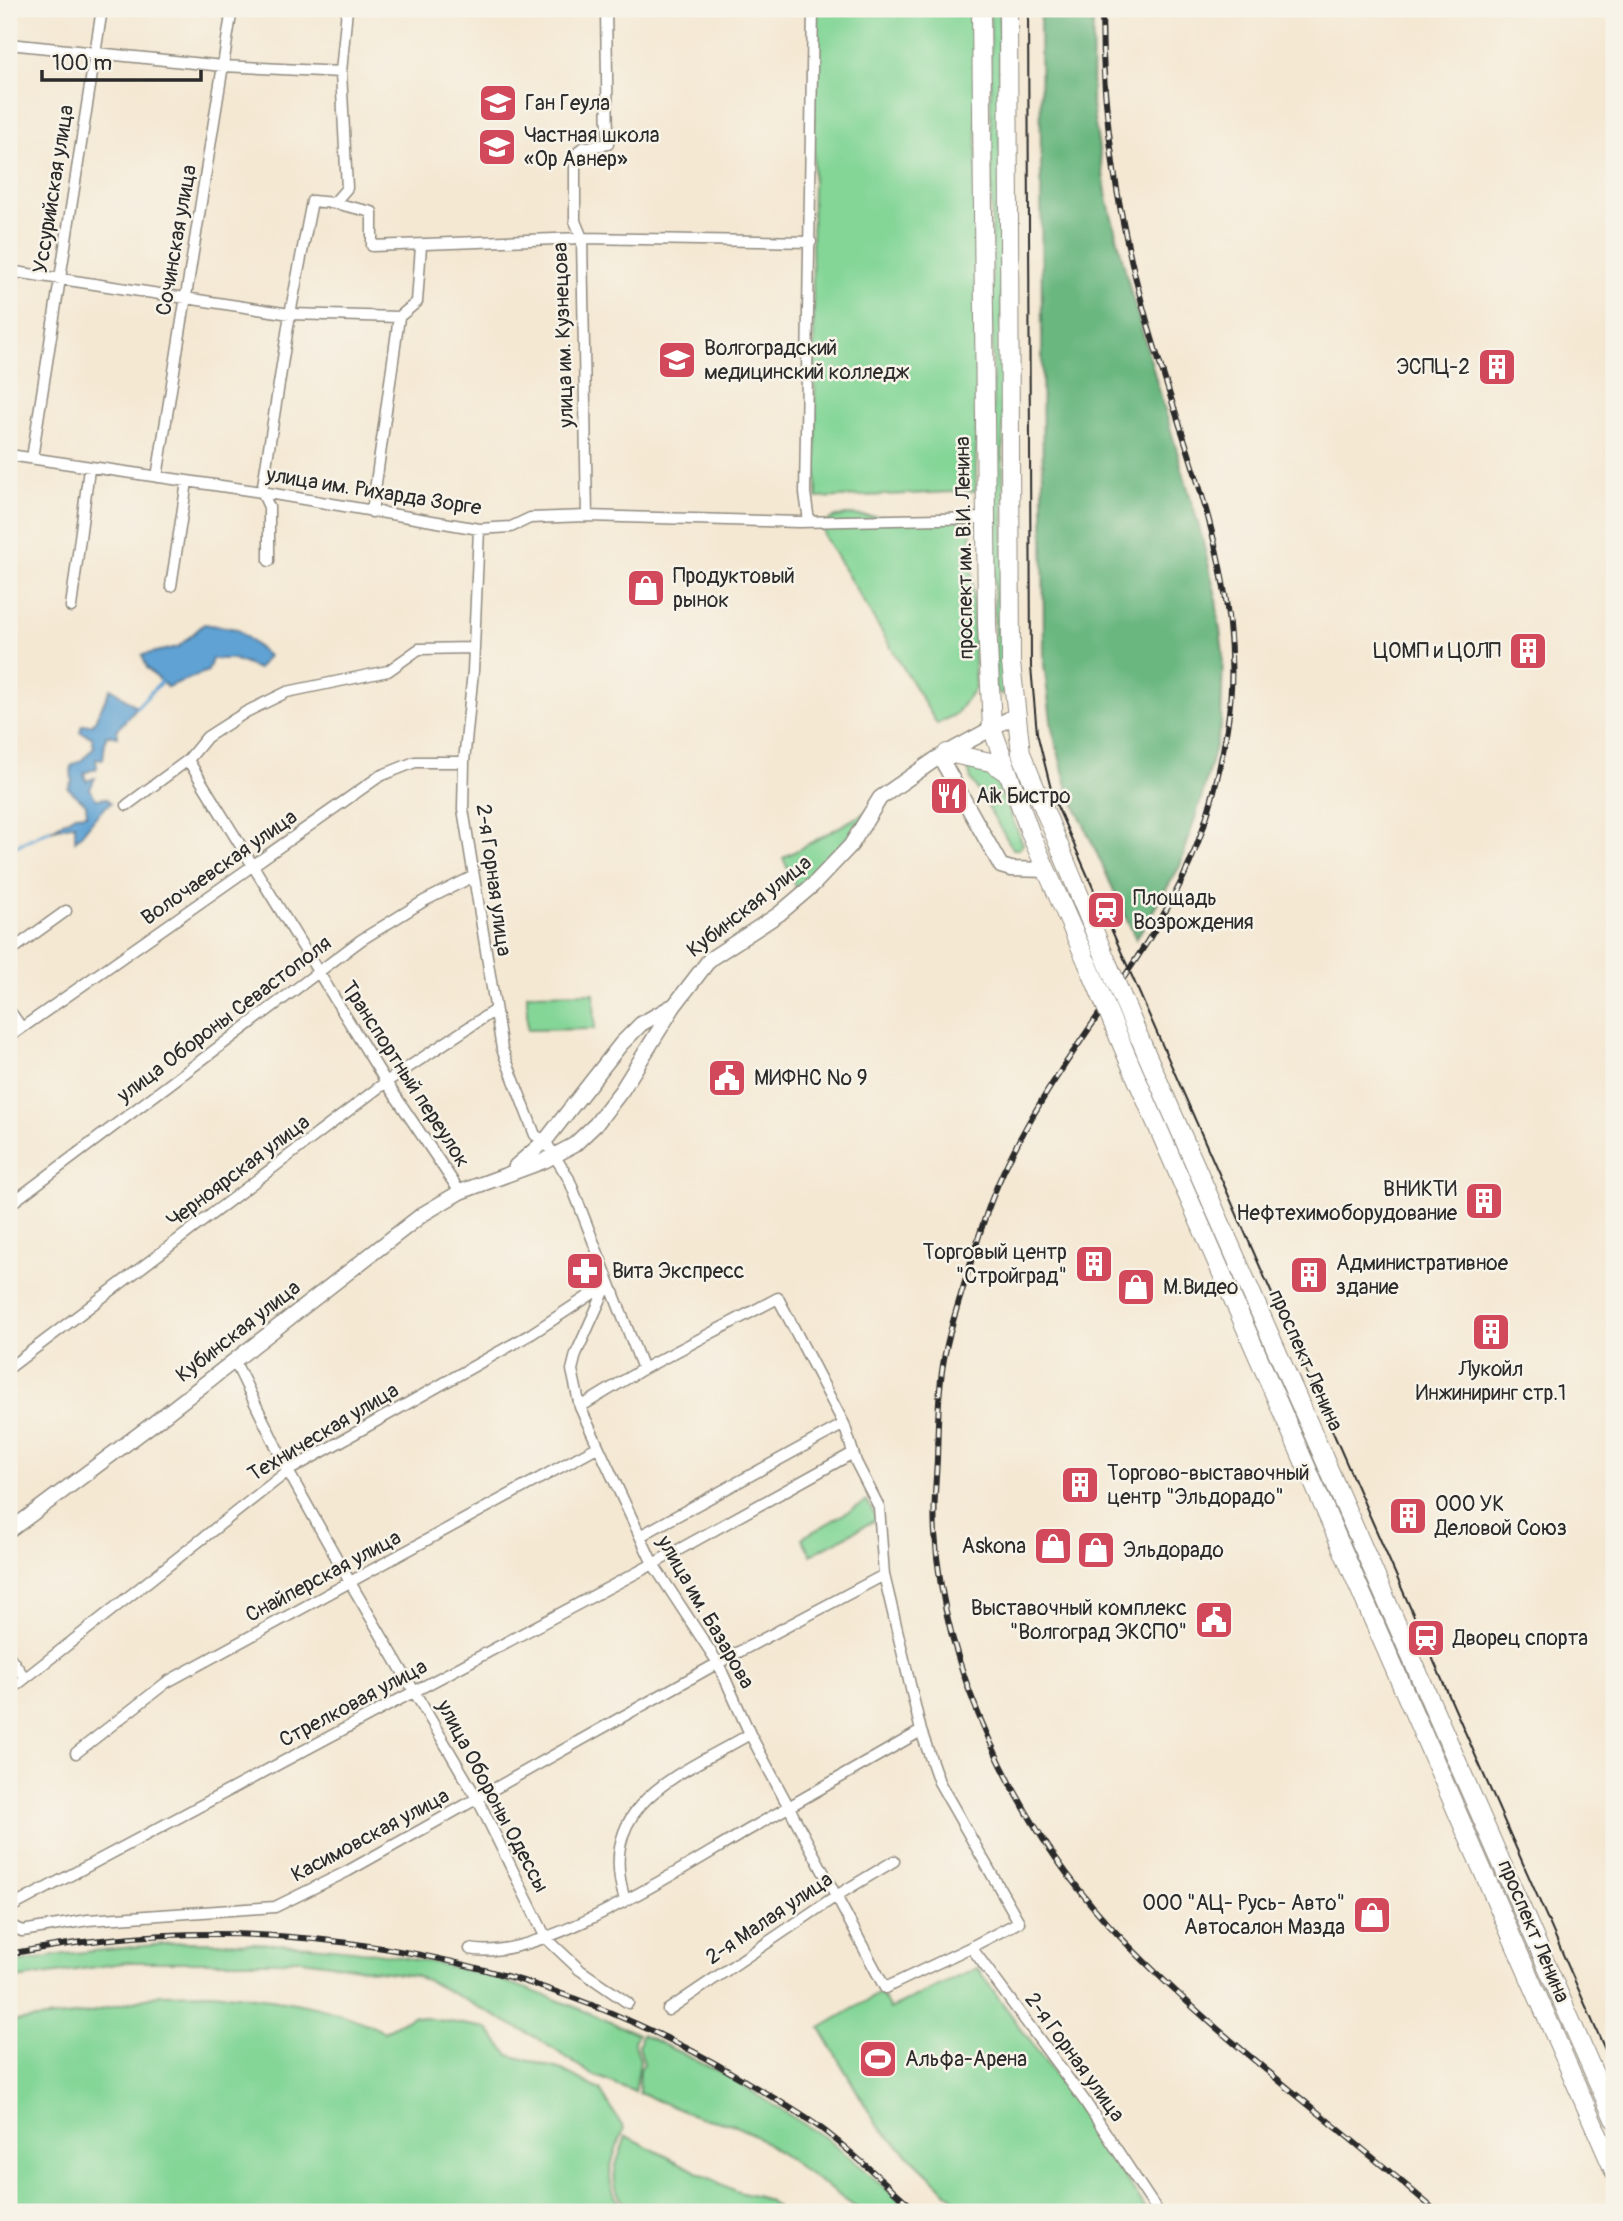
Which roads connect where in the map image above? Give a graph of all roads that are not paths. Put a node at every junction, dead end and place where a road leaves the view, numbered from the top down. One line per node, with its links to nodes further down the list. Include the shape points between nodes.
1 (102, 9): 9 (street, Уссурийская улица)
2 (232, 9): 10 (street, Сочинская улица)
3 (347, 9): 11 (street)
4 (606, 9): 13 (street, улица им. Кузнецова, via 608,144 582,148 575,156 575,221)
5 (813, 9): 14 (street)
6 (981, 9): 29 (main road, проспект им. В.И. Ленина)
7 (1008, 9): 36 (main road, via 1011,649)
8 (9, 44): 9 (street)
9 (93, 53): 10 (street); 17 (street, Уссурийская улица)
10 (223, 66): 11 (street); 18 (street, Сочинская улица)
11 (341, 72): 12 (street, via 347,188)
12 (334, 203): 15 (street, via 372,212 372,246); 19 (street, via 312,201)
13 (582, 238): 14 (street); 15 (street); 28 (street, улица им. Кузнецова)
14 (811, 242): 30 (street)
15 (421, 246): 20 (street, via 418,302)
16 (9, 271): 17 (street)
17 (58, 281): 18 (street); 22 (street, Уссурийская улица)
18 (185, 300): 19 (street); 24 (street, Сочинская улица)
19 (290, 314): 20 (street); 26 (street)
20 (399, 317): 27 (street)
21 (9, 455): 22 (street, улица им. Рихарда Зорге)
22 (32, 458): 23 (street, улица им. Рихарда Зорге)
23 (89, 469): 24 (street, улица им. Рихарда Зорге); 34 (street)
24 (157, 477): 25 (street, улица им. Рихарда Зорге)
25 (187, 482): 26 (street, улица им. Рихарда Зорге); 33 (street)
26 (262, 492): 27 (street, улица им. Рихарда Зорге); 32 (street, via 269,507)
27 (372, 512): 31 (street, улица им. Рихарда Зорге)
28 (587, 516): 30 (street, улица им. Рихарда Зорге); 31 (street, улица им. Рихарда Зорге, via 530,518 511,527)
29 (986, 518): 30 (street, улица им. Рихарда Зорге); 37 (main road, проспект им. В.И. Ленина)
30 (809, 521)
31 (479, 529): 35 (street, 2-я Горная улица)
32 (269, 561)
33 (171, 586)
34 (71, 607)
35 (473, 648): 39 (street, via 419,649 388,671 287,692 207,737); 40 (street, 2-я Горная улица)
36 (1016, 715): 37 (street, Кубинская улица); 80 (main road, проспект Ленина, bridge, via 1021,753 1102,950)
37 (992, 729): 38 (street, Кубинская улица); 41 (main road, проспект им. В.И. Ленина)
38 (944, 755): 41 (main road, via 991,762); 44 (street, via 1001,866); 49 (street, Кубинская улица, via 880,798 850,845 823,876 779,914 710,959)
39 (188, 760): 42 (street); 43 (street, Транспортный переулок)
40 (464, 762): 43 (street, Волочаевская улица, via 415,762 380,776); 45 (street, 2-я Горная улица, via 463,809)
41 (1007, 773): 44 (main road, проспект им. В.И. Ленина)
42 (127, 805)
43 (253, 867): 48 (street, Транспортный переулок); 52 (street, Волочаевская улица)
44 (1047, 870): 54 (main road, проспект им. В.И. Ленина, bridge)
45 (472, 877): 48 (street, улица Обороны Севастополя, via 425,901); 51 (street, 2-я Горная улица)
46 (66, 911): 47 (street)
47 (9, 952)
48 (317, 972): 55 (street, Транспортный переулок); 60 (street, улица Обороны Севастополя)
49 (674, 1006): 56 (street, Кубинская улица, via 641,1024 621,1044); 57 (street, Кубинская улица, via 596,1124)
50 (9, 1010): 52 (street)
51 (495, 1010): 55 (street, Черноярская улица); 56 (street, 2-я Горная улица, via 502,1049 519,1098 535,1135)
52 (21, 1027): 53 (street, Волочаевская улица)
53 (9, 1037)
54 (1128, 1059): 81 (main road, проспект Ленина)
55 (386, 1082): 59 (street, Транспортный переулок); 63 (street, Черноярская улица)
56 (545, 1141): 57 (street, 2-я Горная улица); 58 (street, Кубинская улица)
57 (555, 1156): 58 (street, Кубинская улица); 61 (street, via 569,1179)
58 (501, 1178): 59 (street, Кубинская улица)
59 (460, 1192): 62 (street, Кубинская улица, via 423,1214)
60 (9, 1205)
61 (608, 1283): 64 (street); 65 (street, улица им. Базарова, via 574,1362 573,1385); 69 (street, Техническая улица, via 531,1334)
62 (234, 1360): 69 (street, улица Обороны Одессы); 70 (street, Кубинская улица)
63 (9, 1367)
64 (643, 1369): 65 (street); 66 (street, via 778,1298)
65 (580, 1407): 67 (street, улица им. Базарова)
66 (844, 1424): 68 (street); 71 (street)
67 (597, 1447): 71 (street, улица им. Базарова); 74 (street, Снайперская улица)
68 (853, 1453): 72 (street, Стрелковая улица); 73 (street, via 879,1507)
69 (288, 1471): 74 (street, улица Обороны Одессы); 77 (street, Техническая улица)
70 (9, 1531)
71 (640, 1536): 72 (street, улица им. Базарова)
72 (653, 1564): 76 (street, улица им. Базарова); 79 (street, Стрелковая улица)
73 (884, 1575): 76 (street, Касимовская улица); 82 (street)
74 (351, 1584): 79 (street, улица Обороны Одессы); 84 (street, Снайперская улица, via 167,1682)
75 (9, 1656): 77 (street)
76 (718, 1664): 83 (street, улица им. Базарова); 85 (street, Касимовская улица)
77 (25, 1678): 78 (street, Техническая улица)
78 (9, 1690)
79 (415, 1691): 85 (street, улица Обороны Одессы); 90 (street, Стрелковая улица)
80 (1432, 1701): 81 (main road); 95 (main road, проспект Ленина)
81 (1413, 1709): 96 (main road, проспект Ленина)
82 (921, 1731): 86 (street); 93 (street, via 939,1782 1019,1922)
83 (750, 1734): 86 (street, улица им. Базарова); 89 (street, via 649,1793 624,1824 619,1881)
84 (76, 1753)
85 (478, 1800): 91 (street, Касимовская улица, via 275,1907 88,1920 22,1931); 92 (street, улица Обороны Одессы)
86 (789, 1807): 88 (street, улица им. Базарова); 89 (street)
87 (894, 1861): 88 (street, 2-я Малая улица)
88 (836, 1896): 93 (street, улица им. Базарова, via 885,1988); 98 (street, 2-я Малая улица)
89 (625, 1900): 92 (street)
90 (9, 1908)
91 (9, 1925)
92 (545, 1938): 94 (street, via 488,1953); 97 (street, улица Обороны Одессы, via 580,1970)
93 (971, 1947): 101 (street, 2-я Горная улица, via 1084,2100)
94 (470, 1949)
95 (1546, 1963): 96 (main road, via 1540,1975); 99 (main road, проспект Ленина)
96 (1526, 1971): 100 (main road, проспект Ленина)
97 (628, 2003)
98 (668, 2010)
99 (1614, 2119)
100 (1614, 2171)
101 (1158, 2212)

